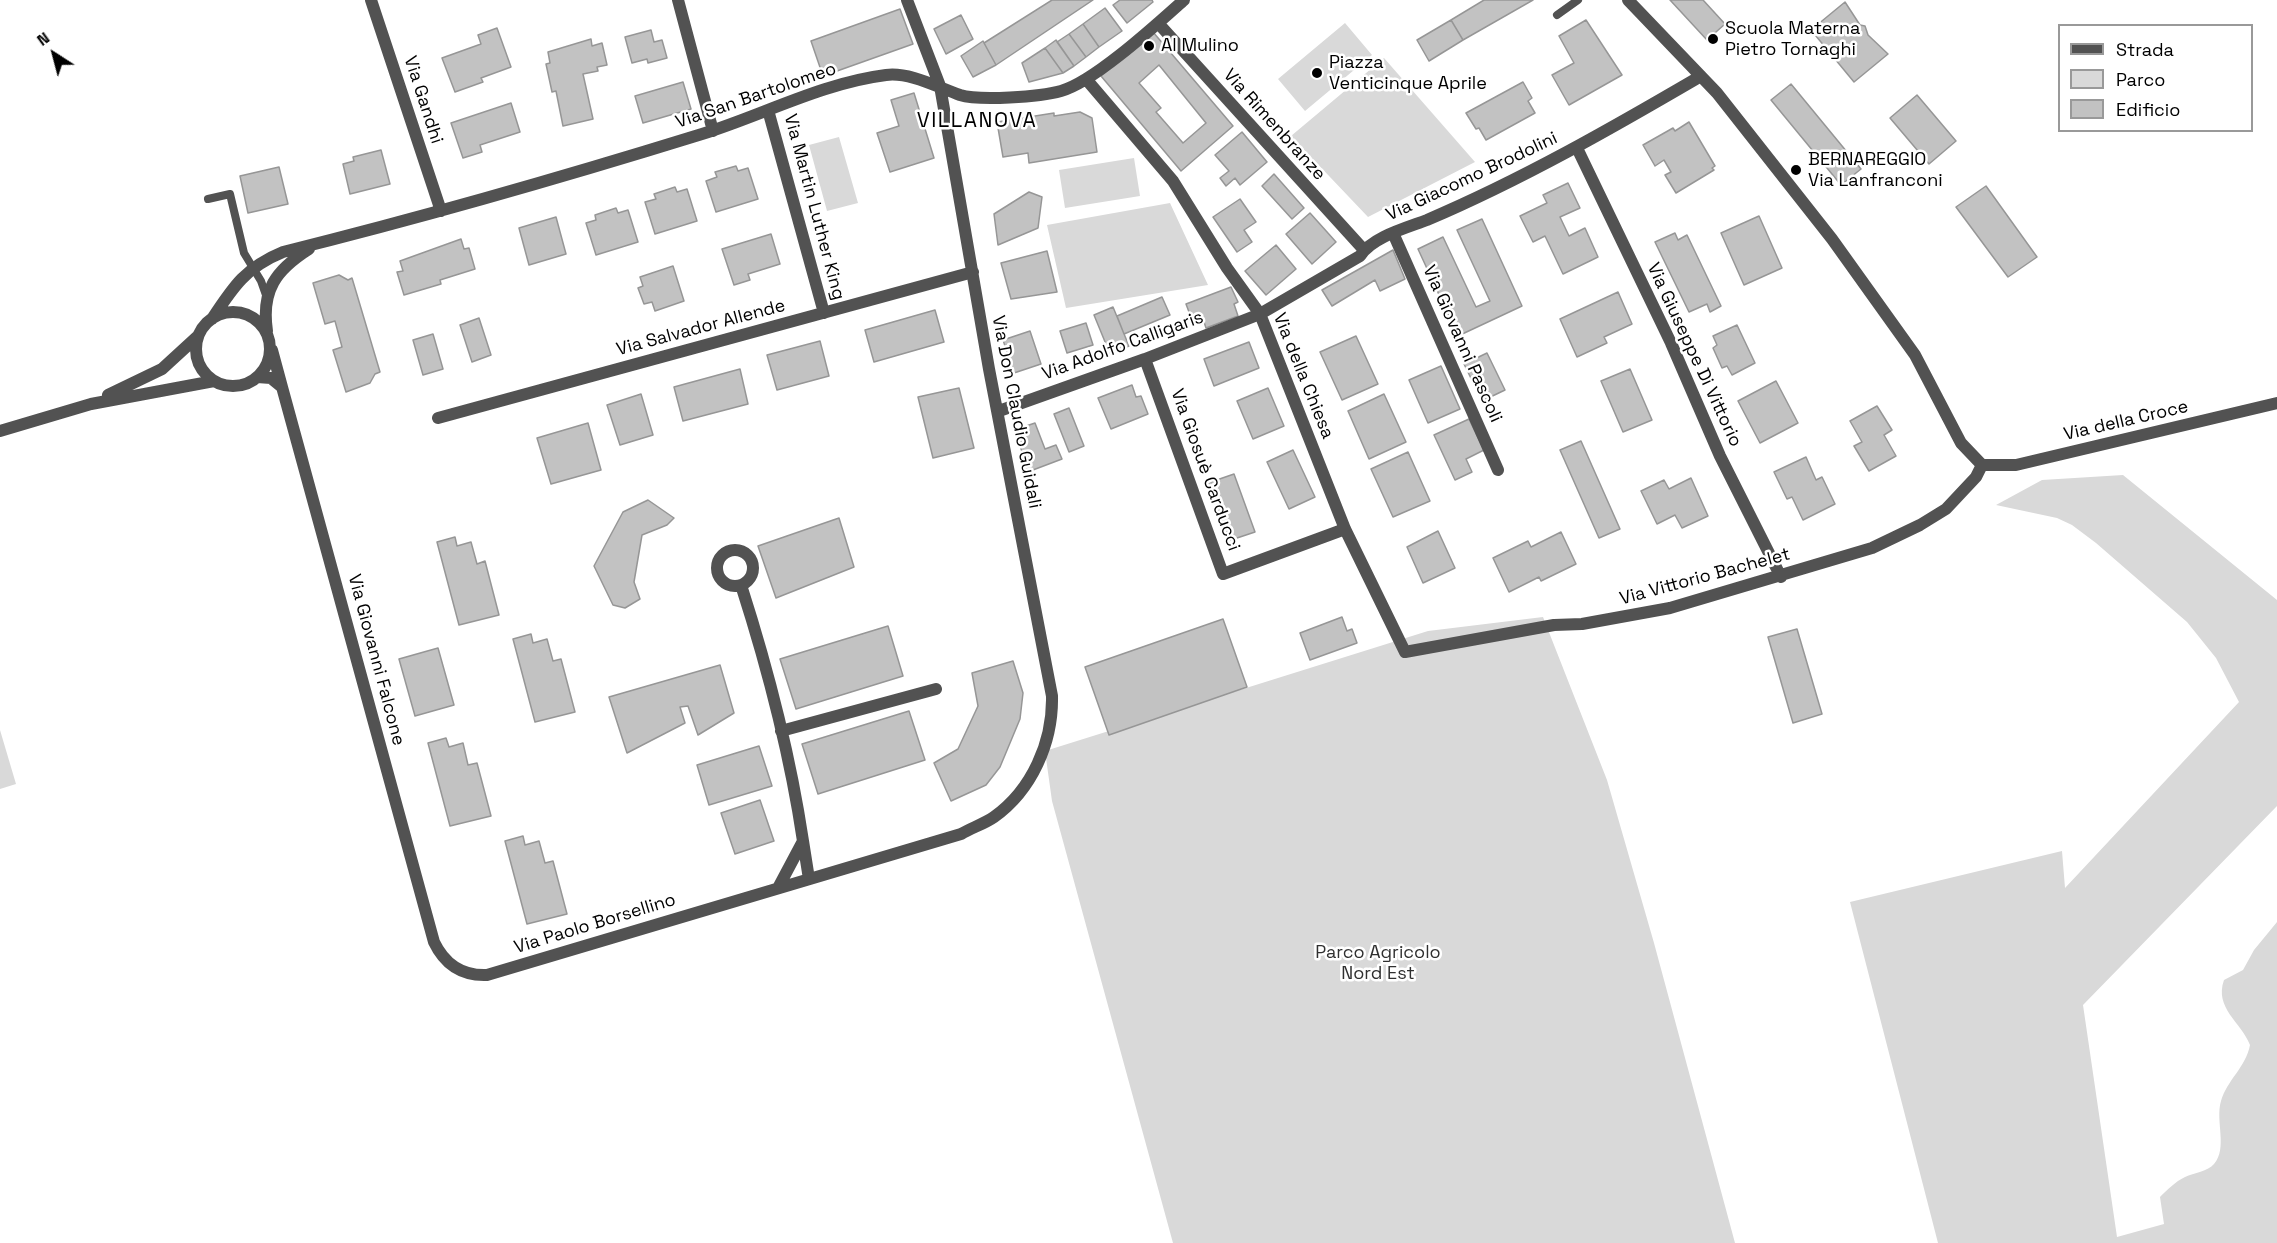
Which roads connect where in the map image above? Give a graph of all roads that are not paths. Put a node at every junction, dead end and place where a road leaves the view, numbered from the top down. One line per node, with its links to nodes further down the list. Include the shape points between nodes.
1 (371, 0): 16 (street, Via Gandhi)
2 (678, 0): 13 (street)
3 (907, 0): 11 (street, Via Don Claudio Guidali)
4 (1185, 0): 8 (street, Via San Bartolomeo)
5 (1578, 0): 7 (lane)
6 (1628, 0): 9 (street)
7 (1557, 15)
8 (1158, 23): 10 (street, Via San Bartolomeo); 19 (street, Via Rimenbranze)
9 (1701, 76): 14 (street, Via Giacomo Brodolini); 37 (street, via 1832,239 1915,355 1961,443)
10 (1086, 79): 11 (street, Via San Bartolomeo, via 1061,91 1020,97 962,96); 24 (street, Via della Chiesa, via 1173,181)
11 (940, 86): 12 (street, Via San Bartolomeo, via 888,74 823,90); 21 (street, Via Don Claudio Guidali)
12 (768, 110): 13 (street, Via San Bartolomeo); 23 (street, Via Martin Luther King)
13 (713, 131): 16 (street, Via San Bartolomeo)
14 (1578, 148): 17 (street, Via Giacomo Brodolini, via 1479,198); 40 (street, Via Giuseppe Di Vittorio, via 1720,456)
15 (208, 199): 20 (lane, via 230,194 243,249)
16 (441, 211): 18 (street, Via San Bartolomeo)
17 (1393, 234): 19 (street, Via Giacomo Brodolini); 38 (street, Via Giovanni Pascoli)
18 (317, 244): 20 (street, Via San Bartolomeo, via 284,252); 22 (street, Via San Bartolomeo, via 282,268)
19 (1364, 250): 24 (street, Via Giacomo Brodolini, via 1360,256)
20 (252, 267): 22 (lane); 25 (street, Via San Bartolomeo)
21 (973, 272): 23 (street, Via Salvador Allende); 34 (street, Via Don Claudio Guidali)
22 (267, 299): 27 (street, Via San Bartolomeo)
23 (824, 313): 35 (street, Via Salvador Allende)
24 (1260, 314): 28 (street, Via Adolfo Calligaris); 39 (street, Via della Chiesa)
25 (212, 319): 26 (street, Via San Bartolomeo); 27 (street, via 228,312 246,314 261,324)
26 (198, 336): 30 (street, via 198,361); 33 (street, Via San Bartolomeo, via 162,369)
27 (268, 339): 29 (street, Via San Bartolomeo, via 268,360); 31 (street, Via Giovanni Falcone)
28 (1145, 359): 34 (street, Via Adolfo Calligaris); 39 (street, Via Giosuè Carducci, via 1223,574)
29 (257, 377): 30 (street, via 236,386); 31 (street, via 271,378)
30 (214, 381): 33 (street)
31 (282, 387): 49 (street, Via Giovanni Falcone)
32 (2277, 403): 37 (street, Via della Croce, via 2016,465)
33 (91, 404): 36 (street)
34 (999, 411): 45 (street, Via Don Claudio Guidali, via 1053,696)
35 (438, 418)
36 (0, 431)
37 (1982, 465): 40 (street, Via Vittorio Bachelet, via 1957,498 1920,525 1872,548)
38 (1498, 470)
39 (1345, 529): 42 (street, Via della Chiesa)
40 (1781, 577): 42 (street, Via Vittorio Bachelet, via 1636,615 1554,625)
41 (741, 585): 44 (street, via 764,657)
42 (1405, 652)
43 (936, 688): 44 (street)
44 (781, 731): 46 (street)
45 (1047, 744): 47 (street, Via Paolo Borsellino, via 1021,792 994,817 961,834)
46 (802, 841): 47 (street); 48 (street)
47 (809, 879): 48 (street, Via Paolo Borsellino)
48 (778, 888): 49 (street, Via Paolo Borsellino, via 487,975 462,972 444,958)
49 (434, 942)

